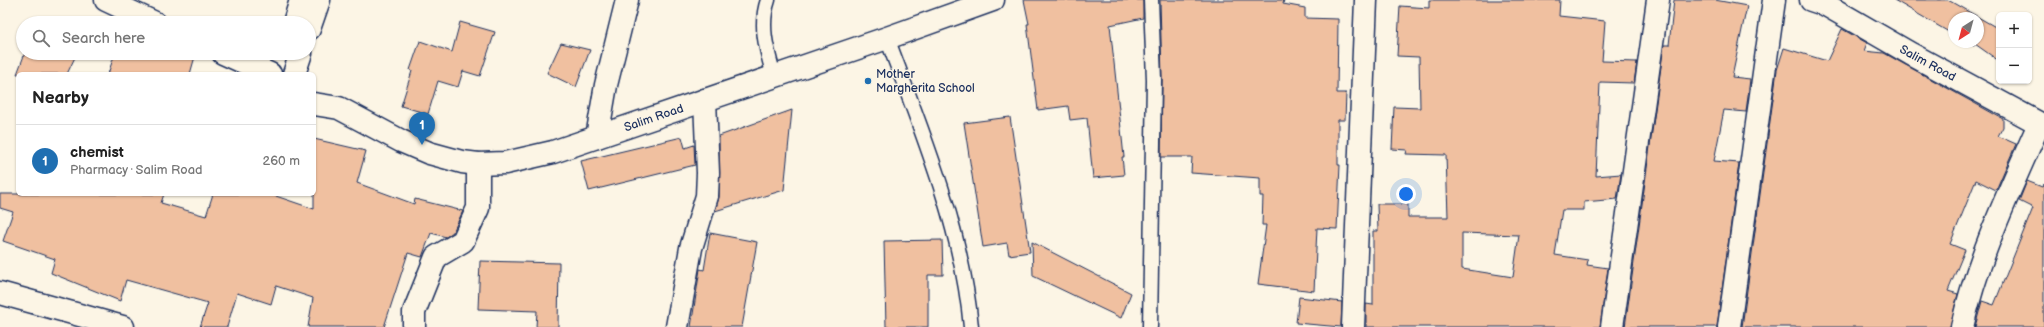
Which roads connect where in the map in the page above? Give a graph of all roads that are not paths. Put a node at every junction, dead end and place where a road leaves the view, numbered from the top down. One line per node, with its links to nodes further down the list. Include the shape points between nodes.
1 (106, 0): 12 (street)
2 (300, 0): 13 (street)
3 (319, 0): 14 (street)
4 (627, 0): 26 (street, via 606,85)
5 (768, 0): 22 (lane, via 764,18 766,45)
6 (993, 0): 15 (street, Salim Road)
7 (1151, 0): 33 (lane, via 1154,80)
8 (1366, 0): 34 (street)
9 (1658, 0): 35 (street)
10 (1774, 0): 36 (street)
11 (1822, 2): 25 (street, Salim Road)
12 (140, 16)
13 (296, 16)
14 (313, 16)
15 (887, 38): 22 (street, Salim Road); 32 (lane, via 937,174 960,259)
16 (239, 60): 19 (street)
17 (284, 60): 20 (street)
18 (299, 60): 21 (street)
19 (266, 72)
20 (281, 72)
21 (295, 72)
22 (774, 76): 23 (street, Salim Road)
23 (705, 100): 26 (street, Salim Road); 31 (street, via 707,196 689,255)
24 (316, 104): 27 (street, Salim Road, via 339,108 429,153)
25 (2041, 125): 37 (street, via 1999,215 1966,307)
26 (597, 137): 27 (street, Salim Road, via 553,152 505,163)
27 (478, 164): 30 (street, via 478,208 463,241 436,257 414,312)
28 (0, 293): 29 (street)
29 (123, 327)
30 (414, 327)
31 (677, 327)
32 (971, 327)
33 (1150, 327)
34 (1353, 327)
35 (1612, 327)
36 (1729, 327)
37 (1962, 327)

